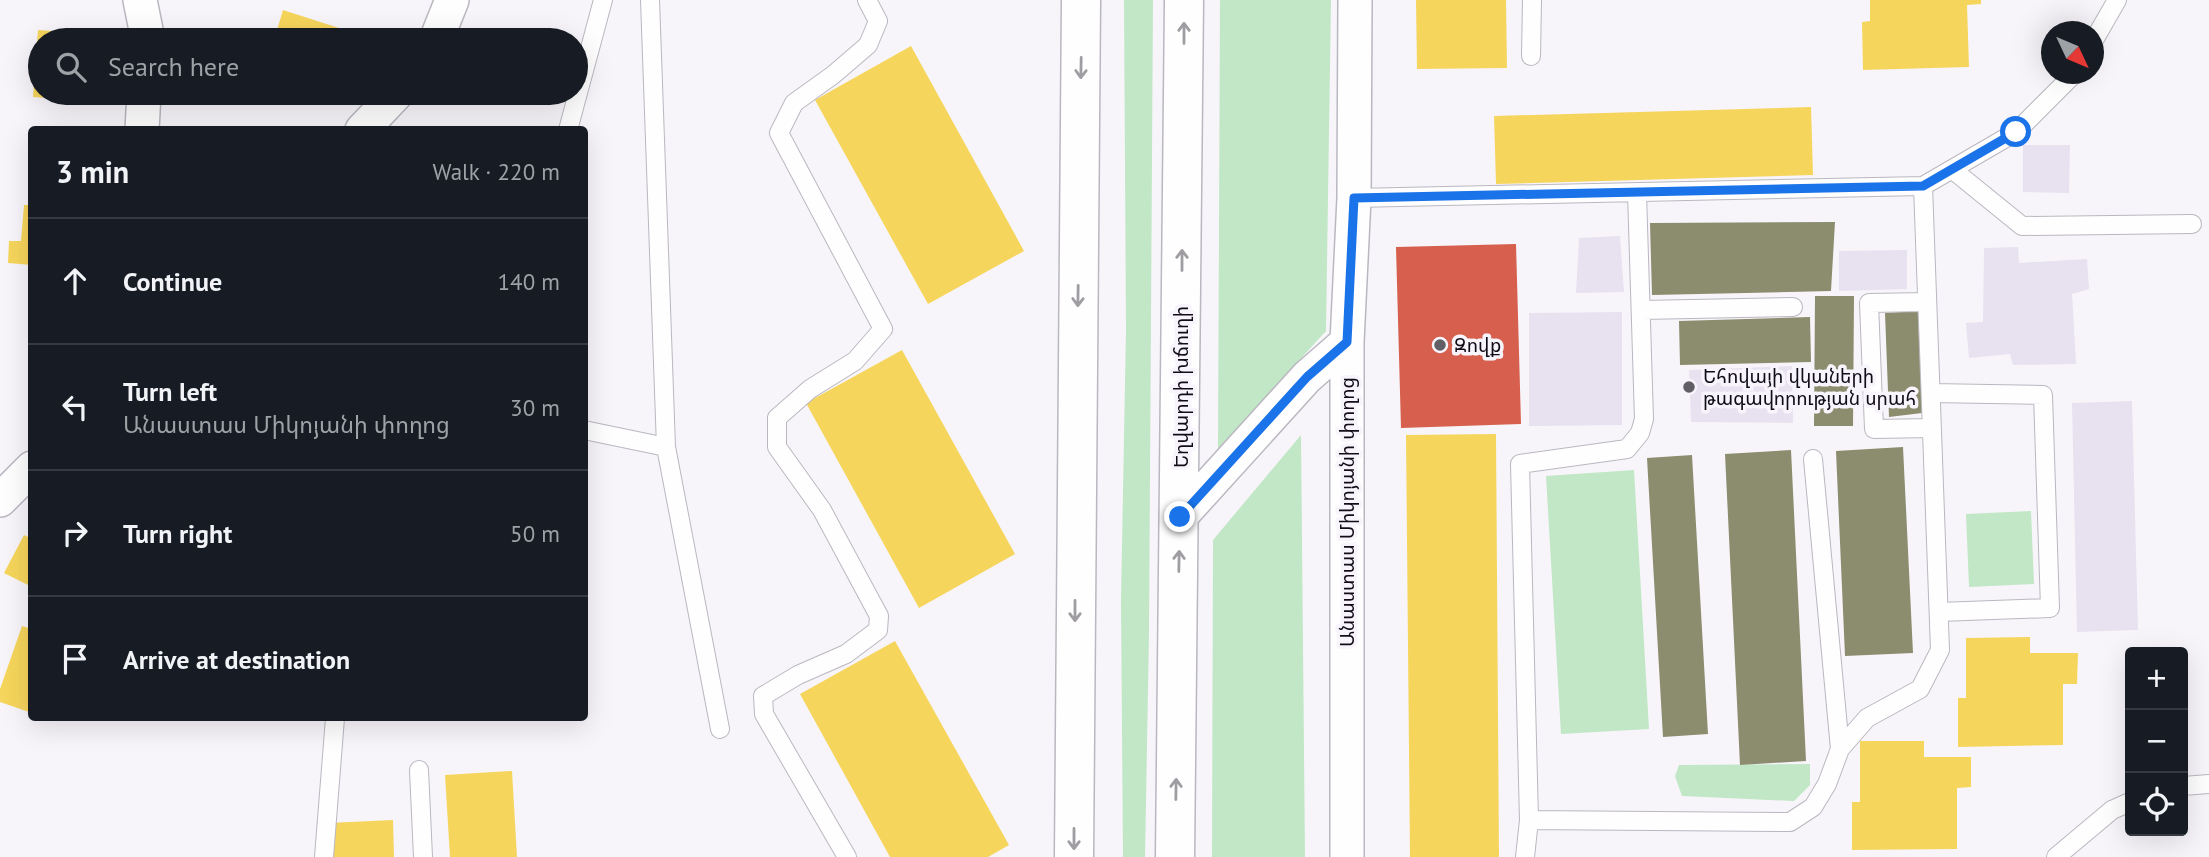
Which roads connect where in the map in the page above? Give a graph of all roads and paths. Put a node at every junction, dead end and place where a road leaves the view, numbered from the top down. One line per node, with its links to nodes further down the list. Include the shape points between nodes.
1 (140, 0): 12 (street)
2 (452, 0): 13 (street)
3 (603, 0): 14 (lane)
4 (650, 0): 35 (lane)
5 (867, 0): 51 (lane, via 878,21 868,45 794,103 779,133 883,329 855,361 810,389 777,418 777,447 822,510 879,615 878,630 846,654 763,696 764,714)
6 (1081, 0): 52 (main road, one-way to 52)
7 (1184, 0): 39 (main road, Եղվարդի խճուղի, one-way to 7)
8 (1355, 0): 26 (street, Անաստաս Միկոյանի փողոց)
9 (1532, 0): 15 (lane)
10 (2117, 0): 11 (lane)
11 (2104, 23)
12 (146, 28)
13 (441, 28)
14 (588, 56)
15 (1531, 56)
16 (2064, 84): 23 (lane, via 2016,132)
17 (143, 105): 20 (street)
18 (386, 105): 21 (street)
19 (575, 105): 22 (lane)
20 (142, 126)
21 (366, 126)
22 (569, 126)
23 (1953, 170): 24 (lane); 27 (lane, via 2022,226)
24 (1923, 186): 25 (lane); 28 (lane)
25 (1637, 193): 26 (lane); 30 (lane)
26 (1354, 198): 31 (street, Անաստաս Միկոյանի փողոց)
27 (2192, 224)
28 (1927, 302): 32 (lane); 33 (lane, via 1869,303 1870,345 1874,429)
29 (1793, 307): 30 (lane)
30 (1641, 310): 48 (lane, via 1644,419 1640,433 1627,449 1520,464)
31 (1347, 342): 39 (street, via 1307,377); 54 (street, Անաստաս Միկոյանի փողոց)
32 (1931, 393): 33 (lane); 40 (lane, via 2043,395 2050,608)
33 (1932, 428): 40 (lane)
34 (588, 430): 35 (lane)
35 (666, 447): 42 (lane)
36 (1813, 458): 43 (lane)
37 (28, 472): 38 (street)
38 (0, 500)
39 (1180, 517): 53 (main road, Եղվարդի խճուղի, one-way to 39)
40 (1939, 612): 43 (lane, via 1940,650 1920,689 1867,718)
41 (335, 721): 49 (lane)
42 (720, 729)
43 (1840, 749): 48 (lane, via 1813,807 1790,822)
44 (419, 770): 50 (lane)
45 (2209, 784): 46 (lane)
46 (2188, 786)
47 (2125, 804): 56 (lane)
48 (1530, 820): 55 (lane)
49 (324, 857)
50 (423, 857)
51 (847, 857)
52 (1074, 857)
53 (1175, 857)
54 (1347, 857)
55 (1525, 857)
56 (2056, 857)

